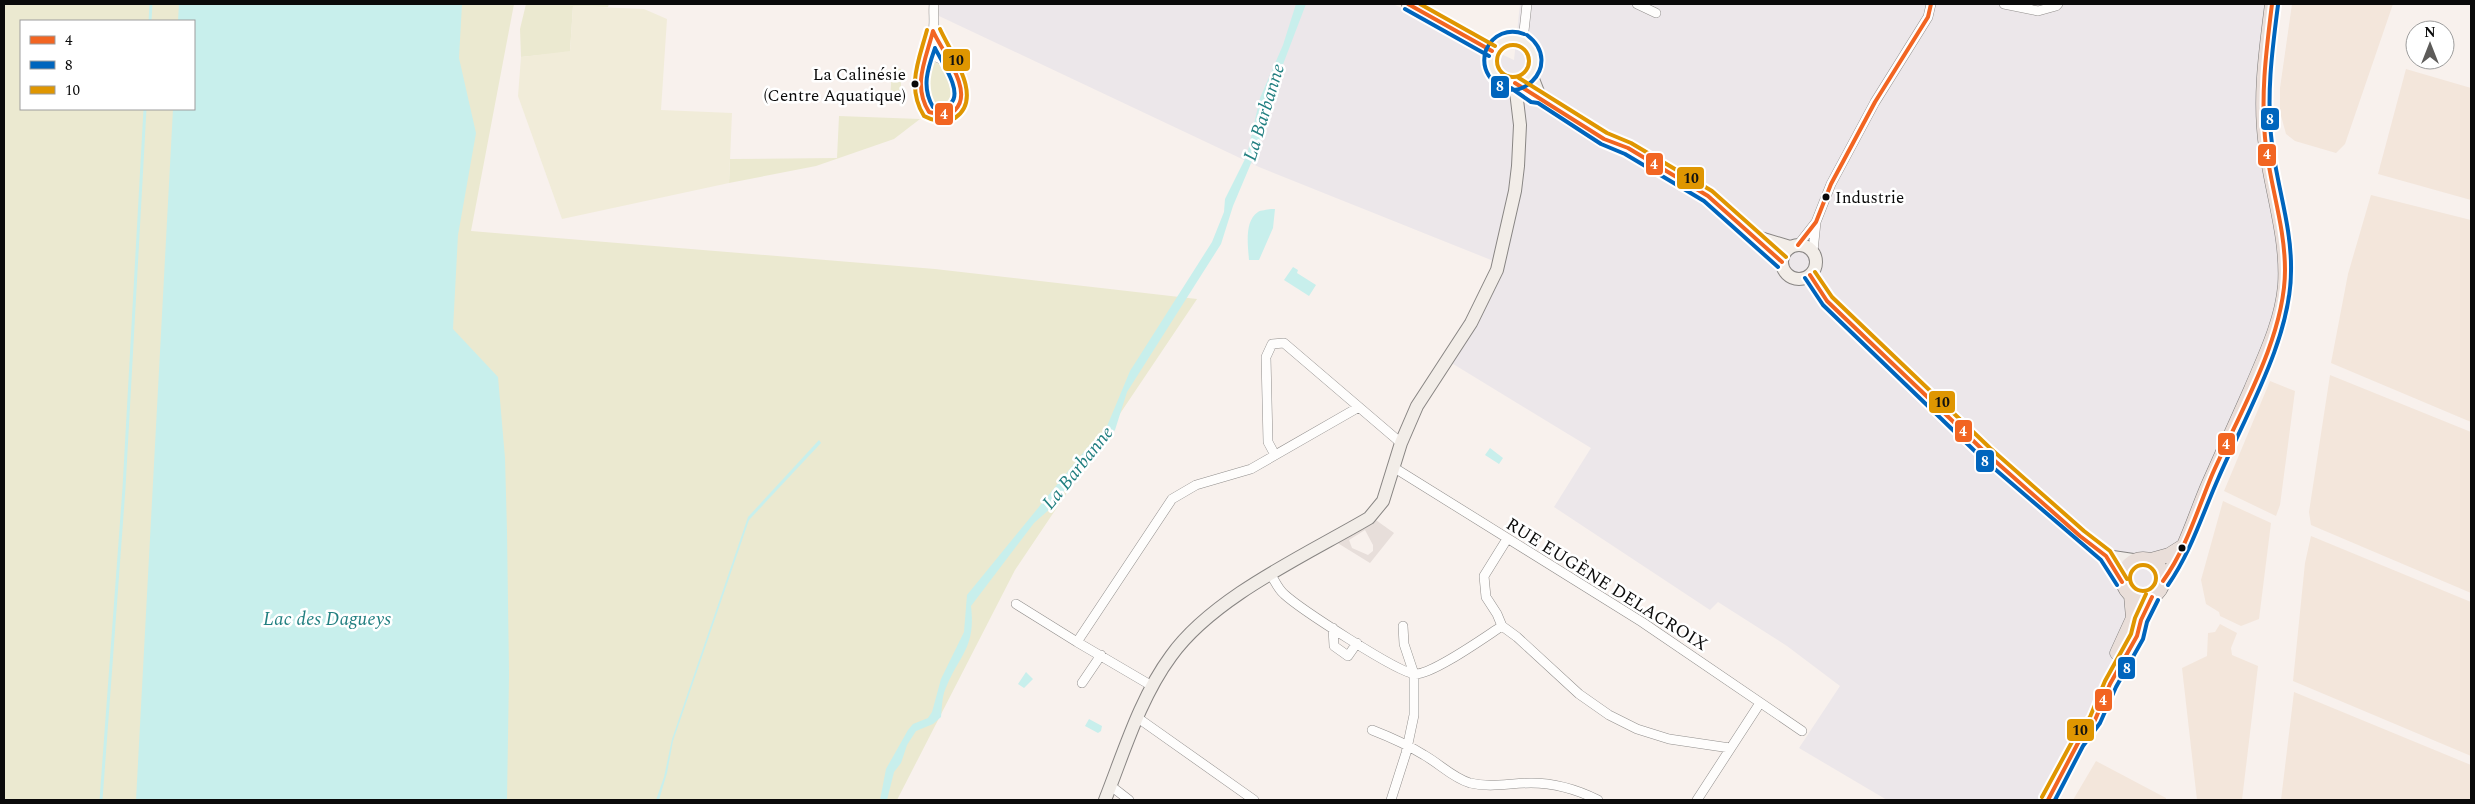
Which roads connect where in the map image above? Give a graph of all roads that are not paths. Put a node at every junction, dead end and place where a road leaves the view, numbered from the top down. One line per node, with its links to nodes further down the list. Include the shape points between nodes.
1 (934, 4): 10 (street)
2 (1408, 4): 12 (main road)
3 (1527, 4): 11 (street)
4 (1637, 4): 9 (street)
5 (1931, 4): 19 (street, via 1928,17 1874,102 1830,184)
6 (2004, 4): 7 (street, via 2038,11)
7 (2058, 4)
8 (2272, 4): 30 (main road, via 2264,70 2263,116 2281,225 2285,286 2265,356 2206,490)
9 (1656, 13)
10 (933, 30): 13 (street); 14 (street)
11 (1522, 40): 12 (main road, via 1505,39); 15 (main road, via 1536,57)
12 (1492, 51): 16 (main road, via 1490,64 1493,71 1502,80)
13 (924, 57): 14 (street); 14 (street, via 922,104 929,112 939,115 951,113 960,103 962,87)
14 (948, 62)
15 (1531, 74): 16 (main road, via 1526,80); 17 (main road)
16 (1515, 83): 17 (main road); 18 (main road)
17 (1537, 97): 18 (main road); 20 (main road, via 1604,139 1628,148 1708,196)
18 (1519, 107): 26 (main road, via 1520,139 1515,192 1497,270 1471,323 1417,406)
19 (1816, 222): 21 (street); 22 (street)
20 (1755, 236): 21 (main road); 23 (main road)
21 (1794, 246): 22 (main road, via 1806,246); 23 (main road, via 1783,256)
22 (1813, 251): 24 (main road, via 1816,264)
23 (1782, 262): 24 (main road, via 1792,278)
24 (1810, 275): 31 (main road, via 1827,301 1986,453)
25 (1359, 407): 26 (street); 27 (street); 27 (street, via 1284,343 1272,344 1266,357 1268,442)
26 (1401, 443): 28 (main road)
27 (1274, 455): 43 (street, via 1251,468 1196,485 1172,498)
28 (1393, 467): 29 (street, RUE EUGÈNE DELACROIX); 34 (main road, via 1383,501 1369,518)
29 (1507, 539): 41 (street, via 1484,576 1486,597); 49 (street, RUE EUGÈNE DELACROIX, via 1642,622)
30 (2186, 545): 33 (main road); 35 (main road)
31 (2106, 556): 32 (main road); 36 (main road)
32 (2133, 560): 33 (main road); 36 (main road, via 2124,570)
33 (2152, 560): 35 (main road, via 2161,569)
34 (1271, 575): 42 (street, via 1283,593); 48 (main road, via 1207,618 1171,655)
35 (2163, 581): 38 (main road, via 2158,593)
36 (2122, 582): 37 (main road)
37 (2131, 595): 38 (main road, via 2140,599); 53 (main road, via 2133,618 2086,717)
38 (2152, 597): 53 (main road, via 2137,636 2110,684 2095,720)
39 (1016, 604): 43 (street)
40 (1403, 626): 46 (street, via 1404,644)
41 (1502, 626): 46 (street, via 1436,667); 55 (street, via 1609,715 1637,729 1669,739)
42 (1333, 628): 44 (street); 44 (street, via 1334,646 1348,656)
43 (1077, 642): 45 (street)
44 (1357, 643): 46 (street)
45 (1101, 656): 47 (street); 48 (street)
46 (1414, 674): 54 (street, via 1414,715)
47 (1082, 683)
48 (1152, 686): 50 (main road)
49 (1760, 703): 52 (street, RUE EUGÈNE DELACROIX); 55 (street)
50 (1138, 718): 56 (main road); 59 (street)
51 (1372, 730): 54 (street)
52 (1802, 731)
53 (2078, 743): 63 (main road)
54 (1407, 745): 60 (street); 61 (street, via 1469,782 1491,786 1550,784)
55 (1730, 748): 62 (street)
56 (1111, 786): 57 (main road); 58 (street)
57 (1105, 800)
58 (1129, 800)
59 (1254, 800)
60 (1391, 800)
61 (1598, 800)
62 (1698, 800)
63 (2048, 800)

